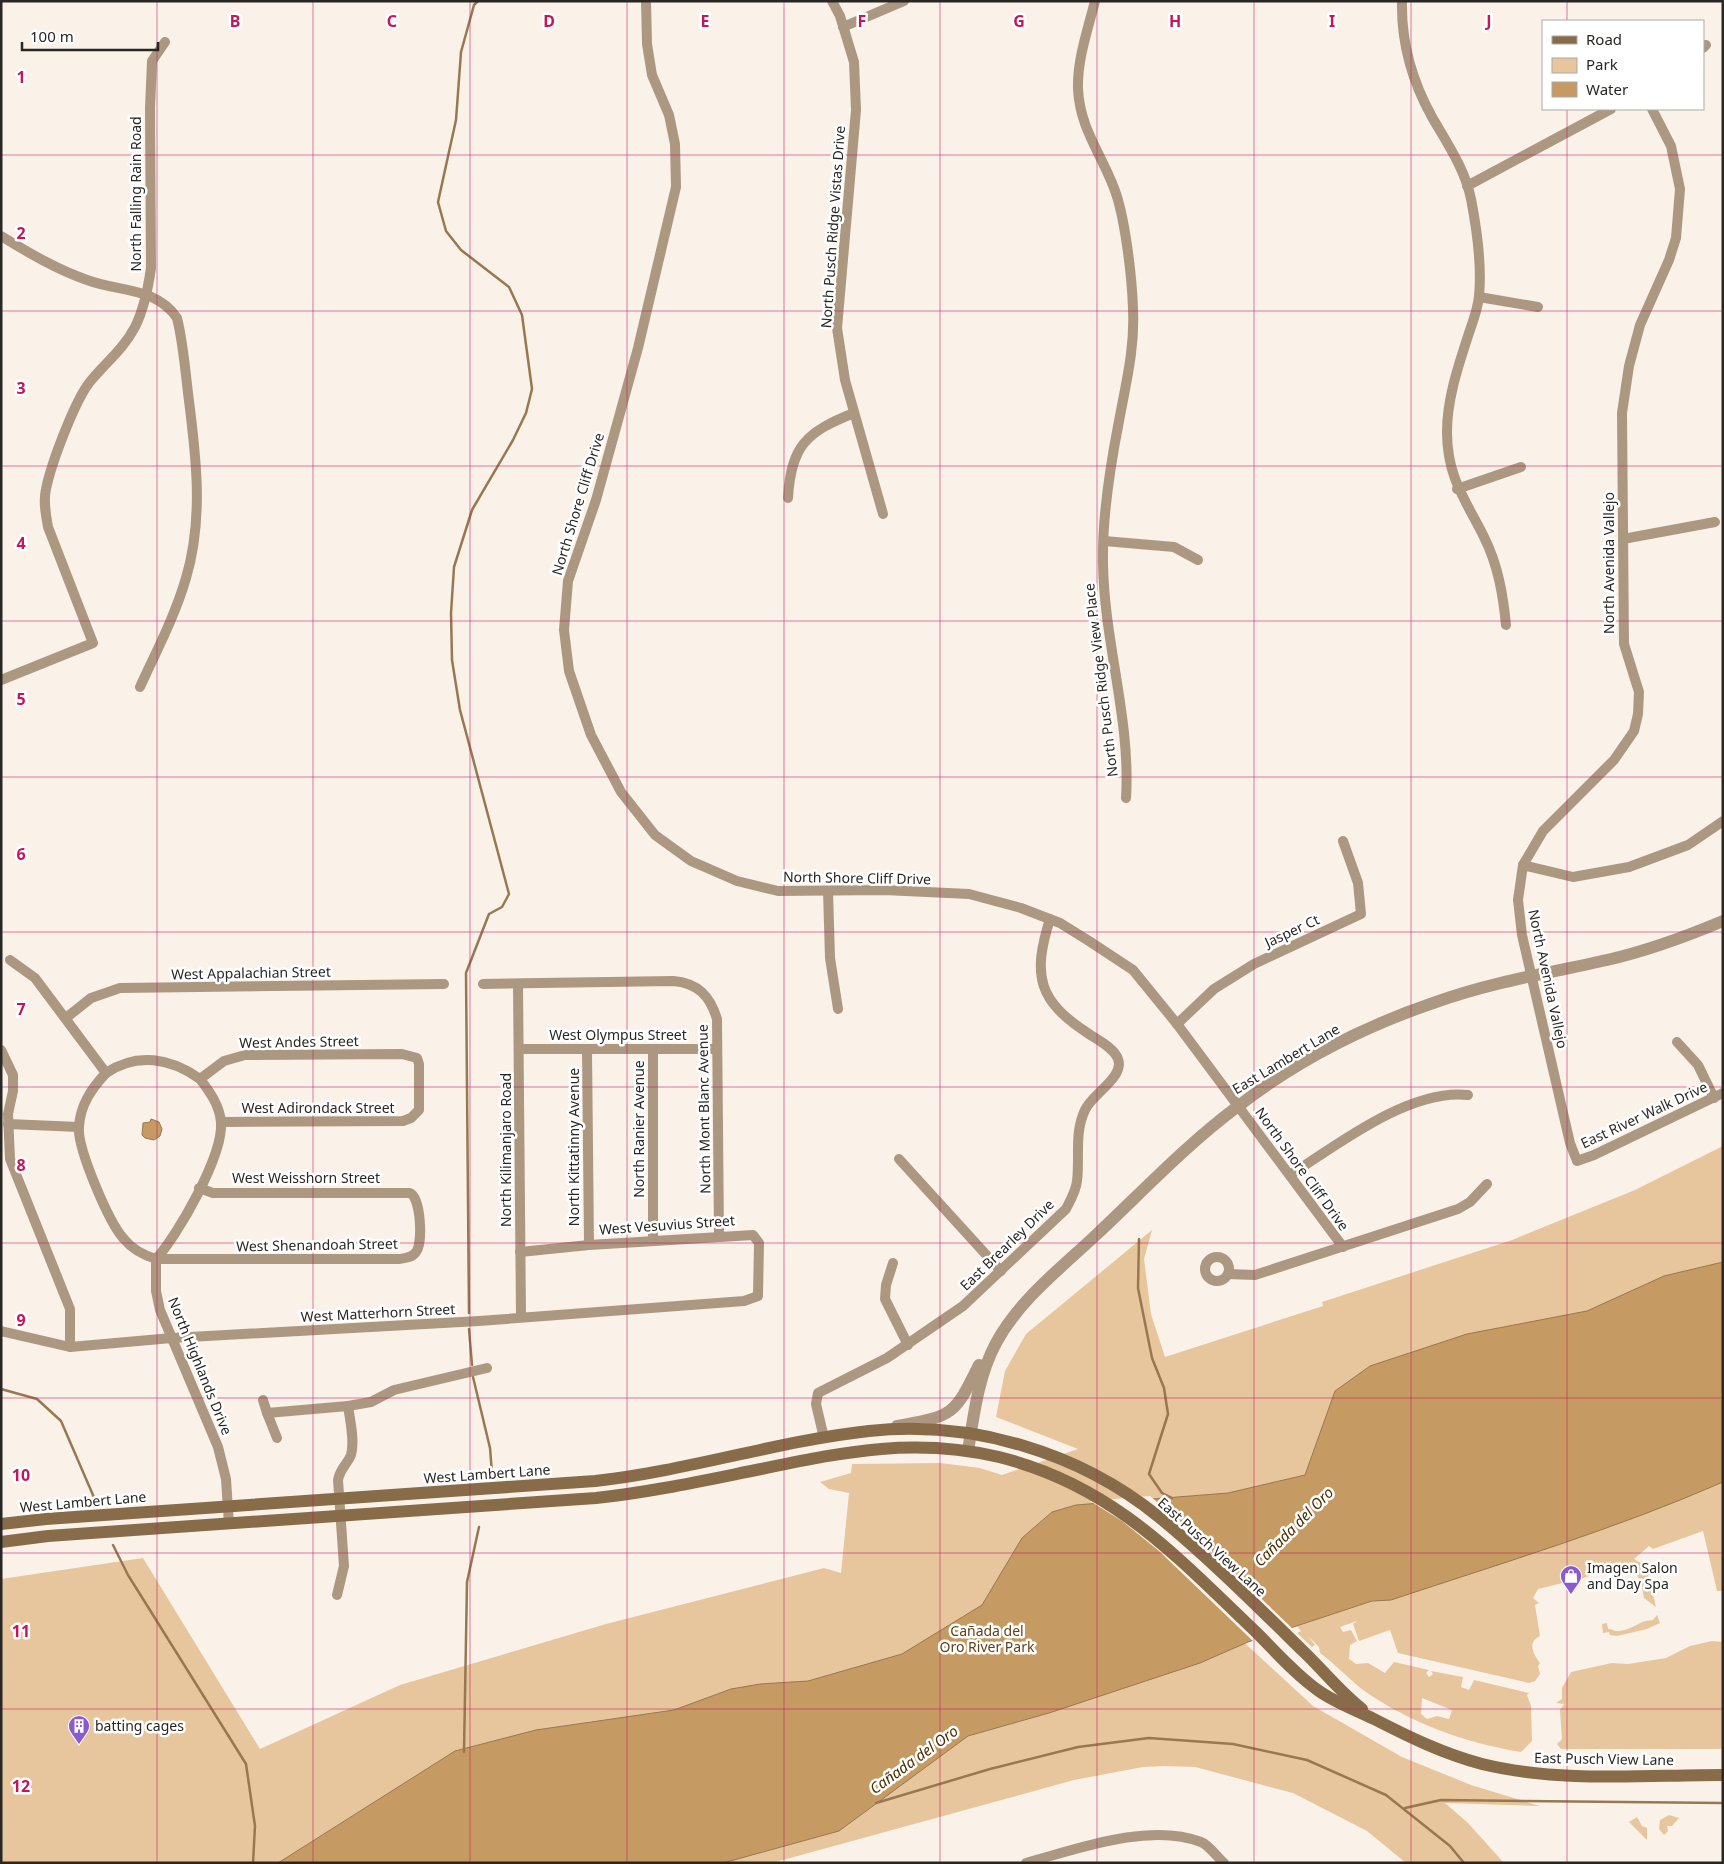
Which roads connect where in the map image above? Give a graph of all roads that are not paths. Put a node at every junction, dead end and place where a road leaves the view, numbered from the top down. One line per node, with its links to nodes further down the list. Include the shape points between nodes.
1 (646, 1): 31 (street, North Shore Cliff Drive, via 647,44 652,75 669,115 675,144 676,187 638,348 596,500 568,582 564,630 569,671 591,735 621,792 655,834 691,860 737,881 778,891)
2 (832, 1): 6 (street, North Pusch Ridge Vistas Drive)
3 (904, 1): 6 (street)
4 (1095, 1): 22 (street, North Pusch Ridge View Place, via 1078,89 1087,134 1114,188 1123,222 1134,308 1132,360 1112,464)
5 (1402, 1): 10 (street, via 1410,64 1424,100)
6 (843, 27): 15 (street, North Pusch Ridge Vistas Drive, via 854,62 856,110 837,328)
7 (165, 42): 12 (street, North Falling Rain Road, via 152,61 151,268)
8 (1609, 110): 10 (street)
9 (1653, 110): 21 (street, North Avenida Vallejo, via 1671,146 1680,189 1680,215 1669,260 1640,325 1629,366 1622,414)
10 (1467, 186): 13 (street, via 1479,260)
11 (1, 236): 12 (street, via 48,264 89,281)
12 (147, 294): 25 (street, North Falling Rain Road, via 134,328 121,348 89,382 78,400 46,489 48,527 93,643); 26 (street, via 169,307 177,318 196,454 197,491 193,549 186,578)
13 (1479, 297): 14 (street); 17 (street, via 1449,409 1448,441)
14 (1538, 307)
15 (854, 413): 18 (street, via 827,424 802,445 793,459); 19 (street, North Pusch Ridge Vistas Drive)
16 (1521, 467): 17 (street)
17 (1457, 489): 24 (street, via 1485,538 1498,570)
18 (788, 498)
19 (883, 514)
20 (1715, 522): 21 (street)
21 (1622, 539): 30 (street, North Avenida Vallejo, via 1624,644 1639,692 1634,731 1614,760 1543,831)
22 (1104, 542): 23 (street, via 1174,547); 27 (street, North Pusch Ridge View Place, via 1108,634 1128,767)
23 (1198, 560)
24 (1506, 625)
25 (1, 680)
26 (140, 687)
27 (1126, 798)
28 (1723, 821): 30 (street, via 1688,845 1629,867 1573,877)
29 (1343, 840): 41 (street, Jasper Ct, via 1358,883 1361,914 1254,964 1214,989)
30 (1523, 865): 35 (street, North Avenida Vallejo, via 1518,900)
31 (828, 891): 32 (street, North Shore Cliff Drive, via 969,894); 39 (street, via 830,958)
32 (1050, 919): 41 (street, North Shore Cliff Drive, via 1132,970); 70 (street, East Brearley Drive, via 1042,944 1040,973 1046,992 1056,1010 1110,1049 1118,1058 1119,1067 1113,1081 1099,1091 1085,1110 1078,1137 1077,1182 1066,1209)
33 (1723, 921): 35 (street, East Lambert Lane, via 1655,947)
34 (10, 960): 40 (street, via 35,978)
35 (1532, 975): 53 (street, East Lambert Lane, via 1454,996 1379,1024 1304,1063); 58 (street, North Avenida Vallejo, via 1570,1143)
36 (444, 984): 40 (street, West Appalachian Street, via 120,988 91,998)
37 (483, 984): 38 (street)
38 (518, 984): 43 (street, North Kilimanjaro Road); 46 (street, North Mont Blanc Avenue, via 691,984 710,1000 717,1019)
39 (838, 1009)
40 (66, 1018): 49 (street)
41 (1177, 1024): 53 (street, North Shore Cliff Drive)
42 (1677, 1042): 52 (street)
43 (519, 1049): 44 (street, West Olympus Street); 67 (street, North Kilimanjaro Road)
44 (587, 1049): 45 (street, West Olympus Street); 65 (street, North Kittatinny Avenue)
45 (653, 1049): 46 (street, West Olympus Street); 64 (street, North Ranier Avenue)
46 (718, 1049): 63 (street, North Mont Blanc Avenue)
47 (1, 1050): 55 (street, via 14,1075)
48 (417, 1058): 50 (street, West Andes Street, via 402,1054 245,1056 224,1061); 54 (street, West Adirondack Street, via 418,1110 403,1121)
49 (106, 1074): 50 (street, via 124,1062 152,1059 185,1068); 56 (street, via 89,1094)
50 (200, 1079): 54 (street, via 213,1098)
51 (1468, 1095): 59 (street, via 1444,1094 1400,1110 1337,1144)
52 (1719, 1095): 58 (street, East River Walk Drive, via 1594,1155)
53 (1238, 1105): 59 (street, North Shore Cliff Drive); 76 (street, East Lambert Lane, via 1192,1144 1046,1282 1012,1318)
54 (221, 1122): 61 (street, via 218,1146)
55 (8, 1124): 56 (street); 78 (street, via 8,1145 15,1174 70,1309)
56 (78, 1127): 68 (street, via 83,1153 118,1231 136,1250)
57 (899, 1158): 70 (street)
58 (1577, 1160)
59 (1290, 1176): 66 (street, North Shore Cliff Drive)
60 (1487, 1184): 66 (street, via 1470,1202 1458,1209)
61 (199, 1188): 62 (street, West Weisshorn Street, via 213,1193 403,1191); 68 (street, via 170,1244)
62 (414, 1194): 68 (street, West Shenandoah Street, via 418,1204 419,1246 416,1254 408,1258)
63 (719, 1235): 64 (street, West Vesuvius Street); 72 (street, West Vesuvius Street, via 746,1234 757,1238)
64 (653, 1240): 65 (street, West Vesuvius Street)
65 (589, 1244): 67 (street, West Vesuvius Street)
66 (1343, 1247): 71 (street, via 1255,1275)
67 (520, 1252): 73 (street, North Kilimanjaro Road)
68 (156, 1259): 75 (street, North Highlands Drive, via 158,1302)
69 (894, 1262): 77 (street, via 885,1300)
70 (1002, 1271): 77 (street, East Brearley Drive, via 963,1306)
71 (1228, 1274)
72 (758, 1296): 73 (street, West Matterhorn Street, via 744,1301)
73 (521, 1317): 75 (street, West Matterhorn Street)
74 (1, 1331): 78 (street, West Matterhorn Street)
75 (172, 1338): 78 (street, West Matterhorn Street); 91 (street, North Highlands Drive, via 218,1447)
76 (997, 1342): 83 (street, via 983,1358 964,1396 952,1410 932,1419); 84 (street, East Lambert Lane, via 980,1383)
77 (908, 1344): 86 (street, East Brearley Drive, via 818,1393 816,1404)
78 (70, 1347)
79 (487, 1368): 81 (street, via 394,1390 370,1402)
80 (263, 1400): 82 (street)
81 (348, 1406): 82 (street); 90 (street, via 352,1448 339,1474)
82 (267, 1413): 85 (street)
83 (870, 1431): 84 (main road, West Lambert Lane, via 932,1430); 86 (main road, West Lambert Lane)
84 (971, 1434): 88 (street, East Lambert Lane); 97 (main road, East Pusch View Lane, via 1044,1452 1074,1464 1136,1499 1178,1533)
85 (277, 1438)
86 (824, 1438): 87 (main road, West Lambert Lane)
87 (763, 1450): 89 (main road, via 757,1459 692,1474); 90 (main road, West Lambert Lane, via 616,1478)
88 (974, 1452): 89 (main road, via 931,1447 872,1448); 97 (main road, East Pusch View Lane, via 1059,1477 1125,1514 1160,1541 1318,1690)
89 (678, 1486): 92 (main road, via 596,1498)
90 (340, 1499): 91 (main road, West Lambert Lane); 92 (street)
91 (228, 1506): 93 (main road, West Lambert Lane); 94 (street, North Highlands Drive)
92 (342, 1517): 94 (main road); 96 (street, via 344,1566)
93 (1, 1524)
94 (229, 1524): 95 (main road)
95 (1, 1542)
96 (337, 1595)
97 (1376, 1720): 98 (main road, East Pusch View Lane, via 1443,1752 1524,1772)
98 (1723, 1775)
99 (1026, 1863): 100 (street, via 1116,1839 1171,1835 1203,1843)
100 (1224, 1863)

